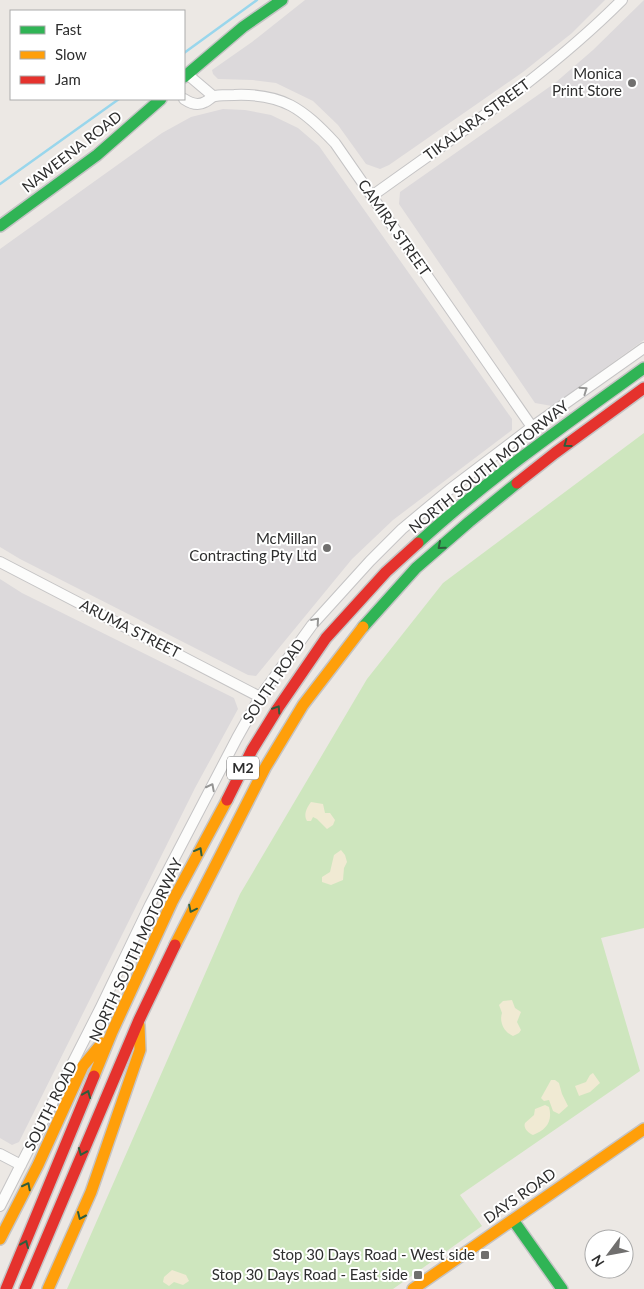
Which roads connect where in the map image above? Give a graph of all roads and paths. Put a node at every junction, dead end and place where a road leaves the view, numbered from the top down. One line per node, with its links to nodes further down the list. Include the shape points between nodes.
1 (282, 0): 3 (main road, via 243,27)
2 (622, 0): 7 (street, TIKALARA STREET, via 568,52 521,90)
3 (185, 76): 4 (street)
4 (213, 96): 5 (street, CAMIRA STREET, via 204,103 196,104); 7 (street, CAMIRA STREET, via 256,94 295,107 316,122 335,143)
5 (185, 99)
6 (160, 100): 8 (main road, NAWEENA ROAD, via 97,155)
7 (372, 196): 12 (street, CAMIRA STREET)
8 (0, 226)
9 (644, 348): 12 (street, SOUTH ROAD, one-way to 9)
10 (644, 368): 16 (main road, NORTH SOUTH MOTORWAY / M2, one-way to 10, via 172,902 252,750 326,638 386,572 454,510)
11 (644, 388): 15 (main road, NORTH SOUTH MOTORWAY / M2, one-way to 15, via 468,522 416,568 362,628 303,705 265,768)
12 (532, 427): 14 (street, SOUTH ROAD, one-way to 12, via 312,625 402,529)
13 (0, 562): 14 (street, ARUMA STREET)
14 (260, 696): 19 (street, SOUTH ROAD, one-way to 14, via 150,905)
15 (139, 1020): 24 (main road, NORTH SOUTH MOTORWAY / M2, one-way to 24); 25 (main road, one-way to 25, via 140,1050 91,1192)
16 (112, 1032): 22 (main road, one-way to 16, via 38,1165 82,1066); 23 (main road, NORTH SOUTH MOTORWAY / M2, one-way to 16)
17 (644, 1128): 21 (main road, DAYS ROAD)
18 (0, 1154): 19 (street)
19 (20, 1164): 20 (street, SOUTH ROAD)
20 (0, 1206)
21 (513, 1220): 26 (main road, DAYS ROAD); 27 (main road)
22 (0, 1239)
23 (6, 1289)
24 (24, 1289)
25 (48, 1289)
26 (413, 1289)
27 (562, 1289)

